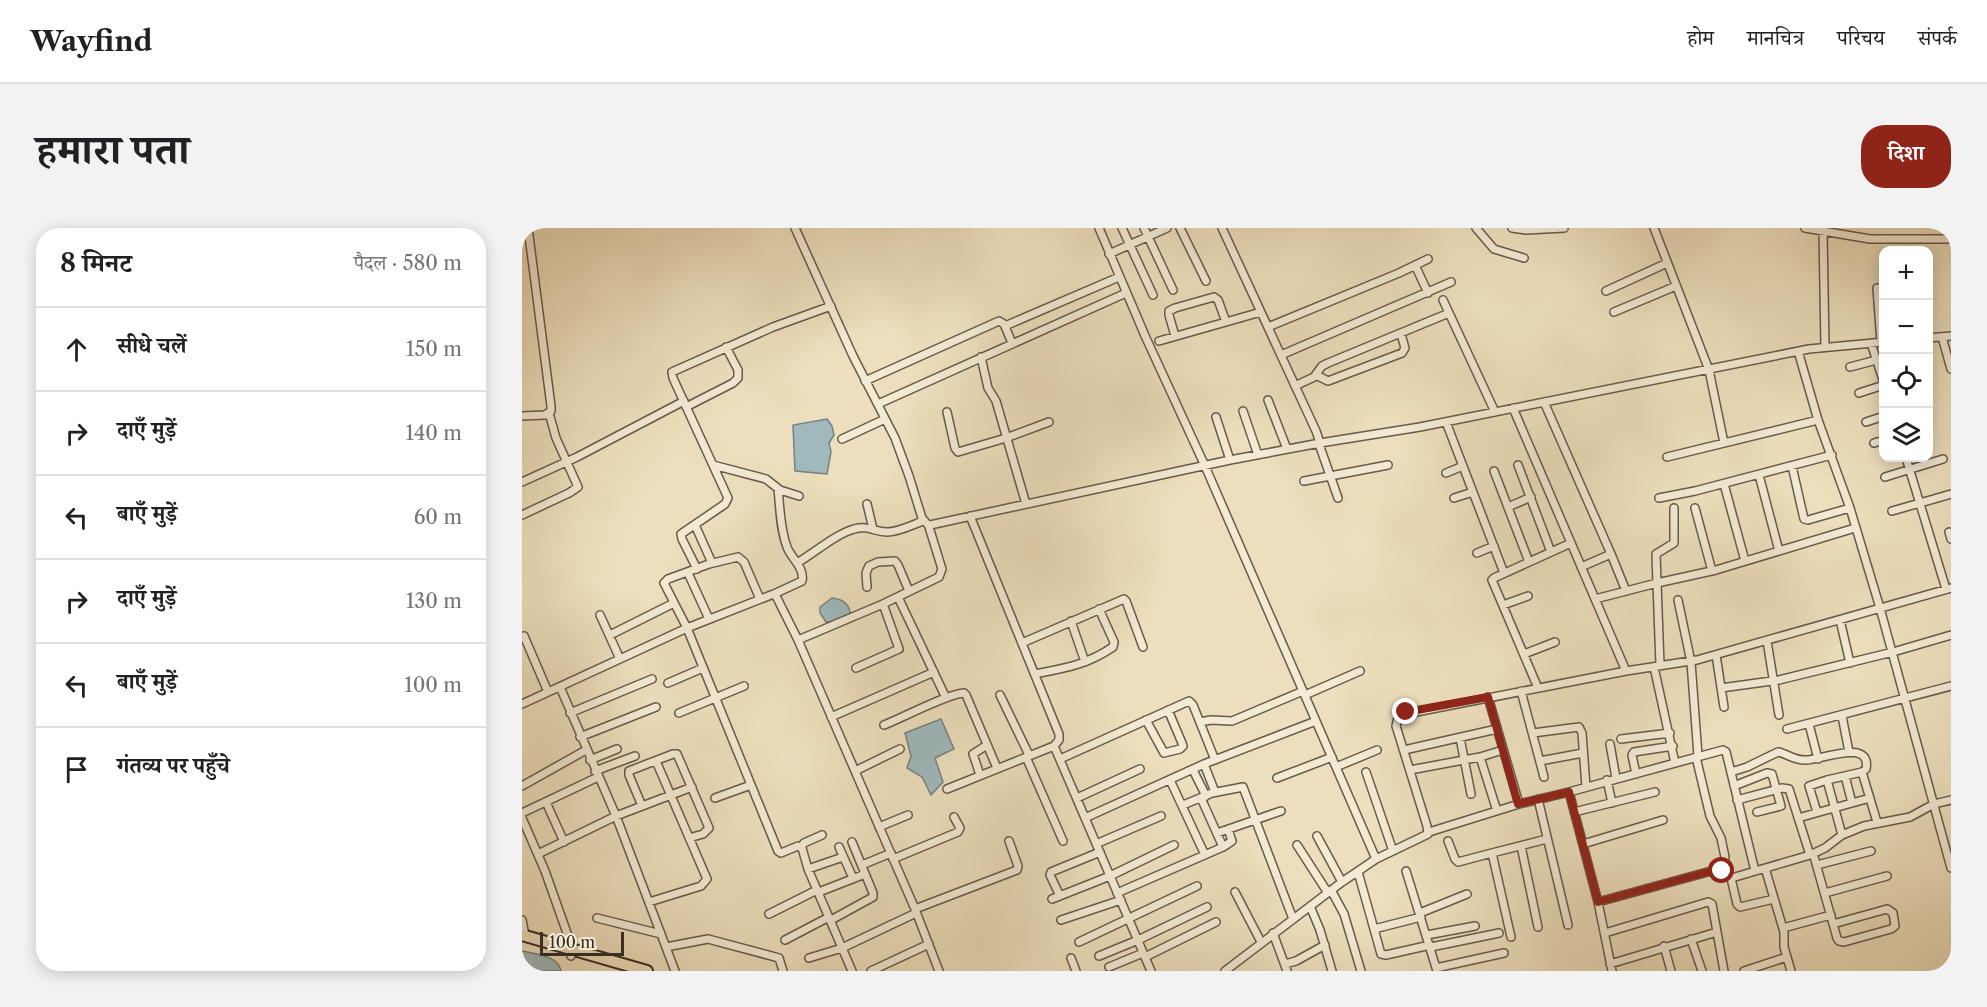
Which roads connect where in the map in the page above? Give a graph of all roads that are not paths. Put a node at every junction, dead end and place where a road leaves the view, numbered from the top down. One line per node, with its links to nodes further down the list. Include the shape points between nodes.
1 (528, 228): 75 (street)
2 (795, 228): 35 (street)
3 (1099, 228): 19 (street)
4 (1122, 228): 18 (street)
5 (1144, 228): 16 (street)
6 (1167, 228): 16 (street)
7 (1180, 228): 25 (street)
8 (1222, 228): 37 (street)
9 (1476, 228): 20 (street, via 1494,249)
10 (1512, 228): 11 (street)
11 (1564, 228)
12 (1653, 228): 22 (street)
13 (1805, 228): 14 (street)
14 (1822, 231): 15 (street); 53 (street)
15 (1847, 231): 17 (street, via 1882,240)
16 (1148, 237): 18 (street); 29 (street)
17 (1951, 239)
18 (1130, 245): 19 (street); 33 (street)
19 (1109, 254): 24 (street)
20 (1524, 258)
21 (1428, 259): 23 (street)
22 (1667, 263): 27 (street); 30 (street)
23 (1415, 265): 32 (street); 42 (street)
24 (1119, 277): 31 (street); 41 (street)
25 (1206, 282)
26 (1451, 282): 32 (street)
27 (1676, 286): 38 (street); 61 (street)
28 (1877, 288): 36 (street)
29 (1173, 290)
30 (1606, 291)
31 (1126, 293): 50 (street); 101 (street)
32 (1428, 293): 55 (street)
33 (1153, 295)
34 (1443, 300): 39 (street)
35 (831, 306): 52 (street); 63 (street)
36 (1879, 310)
37 (1261, 312): 40 (street); 42 (street)
38 (1614, 312)
39 (1449, 314): 43 (street); 74 (street)
40 (1226, 322): 44 (street); 44 (street, via 1216,298 1193,303 1169,311)
41 (1005, 326): 50 (street); 63 (street, via 999,321)
42 (1268, 327): 55 (street)
43 (1401, 334): 62 (street, via 1328,363); 62 (street, via 1406,348 1402,353 1328,381)
44 (1175, 336): 48 (street)
45 (1951, 336): 46 (street)
46 (1942, 337): 47 (street); 60 (street)
47 (1933, 338)
48 (1159, 341)
49 (1879, 342): 51 (street)
50 (1012, 343): 56 (street)
51 (1871, 343): 53 (street); 57 (street)
52 (726, 347): 69 (street, via 738,378); 69 (street, via 672,372)
53 (1825, 347): 54 (street)
54 (1798, 351): 61 (street); 80 (street)
55 (1281, 355): 64 (street)
56 (981, 357): 70 (street); 84 (street)
57 (1879, 357)
58 (1879, 359): 59 (street)
59 (1850, 368)
60 (1951, 369)
61 (1709, 370): 68 (street); 86 (street)
62 (1316, 375): 64 (street)
63 (865, 381): 70 (street)
64 (1295, 386): 88 (street)
65 (1879, 386): 66 (street)
66 (1859, 393)
67 (1268, 400): 90 (street)
68 (1544, 402): 71 (street); 140 (street)
69 (685, 404): 96 (street); 98 (street)
70 (878, 404): 79 (street)
71 (1513, 408): 74 (street); 135 (street)
72 (1243, 411): 91 (street)
73 (946, 412): 84 (street, via 958,452)
74 (1495, 412): 82 (street)
75 (549, 413): 76 (street); 96 (street)
76 (522, 416)
77 (1216, 417): 95 (street)
78 (1879, 418): 83 (street)
79 (885, 419): 85 (street); 131 (street)
80 (1818, 420): 86 (street); 92 (street)
81 (1049, 422): 84 (street)
82 (1446, 422): 88 (street); 102 (street)
83 (1866, 422)
84 (1006, 438): 123 (street)
85 (842, 439)
86 (1724, 442): 93 (street)
87 (1879, 442): 89 (street)
88 (1320, 443): 90 (street); 108 (street)
89 (1874, 443)
90 (1287, 449): 91 (street)
91 (1258, 455): 95 (street)
92 (1832, 455): 103 (street); 127 (street)
93 (1667, 457)
94 (1943, 459): 104 (street)
95 (1230, 460): 101 (street)
96 (568, 462): 111 (street); 129 (street, via 576,489)
97 (1907, 462): 104 (street)
98 (713, 465): 113 (street, via 766,479); 132 (street, via 727,501)
99 (1388, 465): 108 (street)
100 (1518, 465): 117 (street)
101 (1205, 466): 123 (street); 203 (street)
102 (1463, 466): 106 (street); 114 (street)
103 (1792, 466): 107 (street); 127 (street, via 1804,519)
104 (1910, 469): 109 (street); 121 (street)
105 (1494, 471): 124 (street)
106 (1446, 473)
107 (1759, 475): 112 (street); 137 (street)
108 (1331, 476): 110 (street); 118 (street)
109 (1885, 477)
110 (1304, 481)
111 (522, 482)
112 (1724, 484): 120 (street); 141 (street)
113 (778, 489): 116 (street); 144 (street, via 786,546)
114 (1473, 492): 119 (street); 136 (street)
115 (1951, 494): 121 (street)
116 (799, 496)
117 (1531, 497): 124 (street); 138 (street)
118 (1338, 498)
119 (1454, 498)
120 (1659, 498)
121 (1920, 503): 128 (street); 152 (street)
122 (867, 504): 134 (street)
123 (1026, 504): 130 (street)
124 (1508, 507): 142 (street)
125 (1674, 508): 150 (street, via 1674,543 1656,554)
126 (1695, 508): 147 (street)
127 (1850, 508): 133 (street)
128 (1892, 511)
129 (522, 515)
130 (970, 516): 131 (street); 177 (street)
131 (926, 524): 134 (street, via 892,532); 153 (street, via 941,574)
132 (695, 525): 143 (street); 146 (street, via 681,536)
133 (1855, 528): 137 (street); 164 (street)
134 (873, 529): 144 (street, via 855,529 840,535)
135 (1571, 543): 138 (street); 145 (street)
136 (1494, 546): 139 (street); 149 (street)
137 (1779, 551): 141 (street)
138 (1551, 552): 142 (street)
139 (1477, 553)
140 (1611, 554): 145 (street); 154 (street)
141 (1745, 561): 147 (street)
142 (1529, 562): 149 (street)
143 (712, 563): 146 (street); 158 (street, via 742,559)
144 (797, 563): 155 (street, via 802,581)
145 (1581, 567): 159 (street)
146 (697, 569): 148 (street)
147 (1712, 571): 150 (street)
148 (688, 573): 161 (street, via 664,583); 167 (street)
149 (1504, 573): 163 (street, via 1492,580)
150 (1657, 583): 154 (street); 186 (street)
151 (867, 587): 153 (street, via 866,573 871,564 895,561)
152 (1949, 589): 164 (street)
153 (909, 591): 157 (street)
154 (1626, 591): 159 (street)
155 (774, 594): 158 (street); 174 (street)
156 (1528, 596): 163 (street)
157 (898, 597): 162 (street); 191 (street)
158 (760, 599): 167 (street)
159 (1595, 599): 190 (street)
160 (1678, 600): 184 (street)
161 (674, 603): 170 (street); 171 (street)
162 (883, 604): 174 (street); 188 (street, via 899,649)
163 (1503, 605): 180 (street)
164 (1880, 608): 168 (street); 179 (street)
165 (1099, 609): 169 (street); 178 (street, via 1125,600); 183 (street, via 1114,646)
166 (600, 615): 171 (street)
167 (709, 619): 170 (street)
168 (1840, 620): 175 (street); 185 (street)
169 (1071, 621): 177 (street); 183 (street)
170 (687, 628): 182 (street); 187 (street)
171 (609, 635): 182 (street)
172 (1951, 635): 179 (street)
173 (524, 636): 202 (street)
174 (798, 640): 217 (street)
175 (1767, 641): 181 (street); 194 (street)
176 (1555, 642): 180 (street)
177 (1022, 643): 192 (street)
178 (1143, 647)
179 (1893, 652): 185 (street); 208 (street)
180 (1524, 654): 199 (street)
181 (1716, 655): 184 (street); 200 (street)
182 (620, 659): 198 (street)
183 (1085, 662): 192 (street)
184 (1691, 662): 186 (street); 246 (street)
185 (1850, 663): 194 (street)
186 (1657, 666): 190 (street); 226 (street)
187 (704, 668): 195 (street); 205 (street)
188 (856, 668)
189 (1360, 671): 203 (street)
190 (1626, 671): 199 (street)
191 (934, 672): 207 (street); 217 (street)
192 (1035, 674): 232 (street, via 1059,734)
193 (652, 679): 213 (street)
194 (1773, 681): 200 (street); 215 (street)
195 (668, 683)
196 (744, 686): 205 (street)
197 (1951, 686): 208 (street)
198 (560, 687): 202 (street); 213 (street)
199 (1538, 688): 201 (street)
200 (1721, 688): 210 (street)
201 (1521, 691): 206 (street); 225 (street)
202 (548, 692): 209 (street)
203 (1304, 693): 219 (street); 220 (street, via 1232,721)
204 (1000, 696): 243 (street)
205 (716, 697): 214 (street); 275 (street)
206 (1488, 697): 223 (street); 238 (street, via 1401,715 1396,726)
207 (946, 698): 222 (street); 231 (street, via 966,695)
208 (1904, 700): 216 (street); 298 (street)
209 (522, 704)
210 (1724, 706)
211 (656, 707): 227 (street)
212 (1168, 710): 218 (street); 218 (street, via 1183,746 1180,749 1164,753); 220 (street, via 1189,701)
213 (570, 713): 227 (street)
214 (679, 713)
215 (1779, 715)
216 (1842, 716): 221 (street); 240 (street)
217 (831, 717): 261 (street)
218 (1146, 720): 247 (street)
219 (1316, 720): 244 (street); 250 (street)
220 (1200, 723): 250 (street)
221 (1809, 724): 224 (street); 248 (street)
222 (884, 725)
223 (1497, 729): 228 (street); 239 (street)
224 (1787, 729)
225 (1533, 733): 241 (street, via 1577,726 1581,729); 253 (street)
226 (1670, 733): 229 (street); 233 (street)
227 (580, 737): 236 (street)
228 (1460, 738): 238 (street); 251 (street)
229 (1621, 739)
230 (1610, 744): 271 (street)
231 (987, 745): 257 (street); 267 (street, via 973,754)
232 (1054, 746): 243 (street); 247 (street)
233 (1673, 746): 254 (street); 266 (street, via 1634,752)
234 (617, 749): 249 (street)
235 (900, 749): 261 (street)
236 (586, 750): 249 (street); 276 (street)
237 (1377, 750): 256 (street)
238 (1404, 750): 260 (street)
239 (1503, 750): 245 (street); 297 (street)
240 (1849, 752): 248 (street); 264 (street, via 1865,759 1867,767)
241 (1583, 753): 253 (street); 279 (street)
242 (635, 756): 265 (street)
243 (1028, 756): 257 (street); 330 (street)
244 (1332, 757): 256 (street); 270 (street)
245 (1480, 757): 251 (street); 303 (street)
246 (1697, 757): 254 (street); 263 (street, via 1725,750); 357 (street, via 1710,816 1721,838 1725,860)
247 (1060, 759): 289 (street)
248 (1818, 759): 263 (street, via 1803,761 1778,752)
249 (590, 760): 265 (street)
250 (1215, 760): 255 (street)
251 (1464, 760): 260 (street); 285 (street)
252 (656, 761): 278 (street, via 677,754); 286 (street); 300 (street, via 628,772)
253 (1540, 761): 269 (street)
254 (1675, 763): 266 (street)
255 (1204, 764): 259 (street); 282 (street)
256 (1336, 767): 350 (street)
257 (997, 768): 267 (street)
258 (1140, 769): 289 (street)
259 (1193, 770): 272 (street); 287 (street)
260 (1410, 770): 320 (street)
261 (855, 771): 318 (street)
262 (1366, 772): 342 (street)
263 (1731, 772): 277 (street)
264 (1862, 772): 268 (street); 290 (street)
265 (596, 774): 294 (street); 309 (street)
266 (1636, 774): 271 (street)
267 (980, 775): 280 (street)
268 (1845, 776): 274 (street); 296 (street)
269 (1544, 777)
270 (1277, 778)
271 (1616, 778): 273 (street)
272 (1170, 780): 299 (street); 313 (street)
273 (1607, 780): 279 (street); 295 (street)
274 (1827, 780): 301 (street); 306 (street, via 1809,786)
275 (751, 785): 288 (street); 338 (street, via 779,853)
276 (522, 786)
277 (1734, 786): 281 (street, via 1770,773); 292 (street)
278 (692, 787): 286 (street); 327 (street, via 709,828)
279 (1586, 787): 283 (street)
280 (947, 789)
281 (1777, 789): 292 (street); 305 (street, via 1781,806); 314 (street, via 1789,789)
282 (1215, 792): 287 (street); 315 (street, via 1243,787)
283 (1569, 792): 291 (street); 304 (street)
284 (1655, 792): 295 (street)
285 (1471, 794)
286 (669, 795): 300 (street); 327 (street)
287 (1204, 797): 299 (street); 322 (street)
288 (715, 798)
289 (1077, 798): 313 (street)
290 (1870, 798): 296 (street); 317 (street)
291 (1538, 799): 297 (street); 328 (street)
292 (1737, 800): 359 (street)
293 (1951, 800): 298 (street)
294 (546, 802): 307 (street); 332 (street)
295 (1612, 803): 304 (street)
296 (1852, 803): 301 (street)
297 (1518, 804): 303 (street)
298 (1934, 804): 317 (street, via 1910,816); 323 (street)
299 (1183, 805): 347 (street)
300 (642, 806): 309 (street)
301 (1834, 807): 306 (street); 325 (street)
302 (1281, 811): 315 (street)
303 (1497, 811): 320 (street)
304 (1574, 812): 334 (street)
305 (1757, 812)
306 (1817, 812): 314 (street)
307 (522, 813)
308 (908, 815): 318 (street)
309 (616, 816): 332 (street); 374 (street)
310 (1161, 816): 341 (street)
311 (954, 817): 348 (street, via 958,832)
312 (522, 818): 345 (street)
313 (1085, 818): 341 (street)
314 (1798, 818): 346 (street)
315 (1255, 819): 319 (street); 385 (street)
316 (1663, 820): 334 (street)
317 (1877, 822): 325 (street)
318 (879, 827): 348 (street)
319 (1228, 829): 322 (street); 340 (street, via 1232,841)
320 (1429, 831): 342 (street, via 1425,837)
321 (1951, 831): 323 (street)
322 (1217, 833): 340 (street)
323 (1942, 834): 354 (street)
324 (822, 835): 338 (street)
325 (1842, 835): 346 (street)
326 (1317, 836): 365 (street)
327 (689, 838): 374 (street, via 707,881)
328 (1547, 839): 337 (street); 390 (street)
329 (1009, 841): 378 (street, via 1017,870)
330 (1063, 841)
331 (1448, 841): 344 (street, via 1458,862)
332 (564, 842): 345 (street)
333 (852, 842): 351 (street)
334 (1582, 844): 375 (street)
335 (1174, 845): 361 (street)
336 (1297, 845): 369 (street)
337 (1521, 846): 344 (street); 392 (street)
338 (801, 847): 355 (street)
339 (839, 847): 349 (street)
340 (1223, 847): 347 (street)
341 (1098, 848): 361 (street); 361 (street, via 1050,872 1056,897)
342 (1393, 851): 350 (street)
343 (1871, 851): 352 (street)
344 (1492, 853): 401 (street)
345 (538, 854): 414 (street)
346 (1811, 854): 352 (street); 353 (street)
347 (1205, 855): 372 (street)
348 (892, 856): 351 (street); 378 (street)
349 (843, 857): 355 (street); 363 (street)
350 (1376, 859): 358 (street)
351 (862, 865): 360 (street)
352 (1817, 866): 370 (street)
353 (1765, 868): 359 (street); 373 (street)
354 (1951, 868)
355 (808, 869): 367 (street)
356 (1406, 871): 380 (street)
357 (1722, 871): 364 (street); 375 (street)
358 (1358, 872): 365 (street); 394 (street)
359 (1755, 872): 364 (street)
360 (865, 874): 363 (street); 383 (street, via 873,897)
361 (1110, 876): 372 (street)
362 (1887, 876): 370 (street)
363 (852, 878): 367 (street)
364 (1731, 878): 373 (street, via 1740,907)
365 (1342, 882): 369 (street)
366 (1197, 886): 384 (street)
367 (818, 891): 379 (street); 383 (street)
368 (1235, 892): 407 (street)
369 (1329, 892): 376 (street); 438 (street, via 1344,914)
370 (1825, 893): 381 (street)
371 (1467, 894): 380 (street)
372 (1119, 897): 384 (street); 387 (street)
373 (1774, 899): 393 (street)
374 (649, 902): 399 (street)
375 (1598, 902): 398 (street)
376 (1310, 906): 385 (street); 409 (street)
377 (1207, 907): 405 (street)
378 (915, 911): 408 (street); 413 (street)
379 (769, 914)
380 (1421, 915): 394 (street); 400 (street)
381 (1830, 915): 389 (street); 393 (street)
382 (597, 918): 399 (street)
383 (830, 918): 404 (street); 413 (street)
384 (1129, 919): 405 (street); 406 (street)
385 (1293, 919): 396 (street)
386 (522, 920): 402 (street)
387 (1061, 920)
388 (1216, 922): 416 (street)
389 (1833, 924): 389 (street, via 1837,938 1844,942 1891,929 1895,923 1893,912 1887,909)
390 (1568, 925)
391 (1475, 926): 400 (street)
392 (1538, 927)
393 (1783, 928): 418 (street)
394 (1374, 929): 410 (street, via 1383,955)
395 (1717, 932): 398 (street, via 1712,904 1708,902); 403 (street); 441 (street)
396 (1273, 933): 407 (street); 424 (street)
397 (1499, 933): 410 (street)
398 (1605, 933): 423 (street)
399 (661, 934): 412 (street)
400 (1427, 935): 410 (street)
401 (1511, 937)
402 (523, 938): 414 (main road)
403 (1691, 939): 411 (street); 440 (street)
404 (785, 940)
405 (1138, 940): 416 (street); 417 (street)
406 (1079, 942)
407 (1261, 942): 436 (street)
408 (929, 944): 432 (street); 433 (street)
409 (1325, 945): 424 (street); 437 (street)
410 (1430, 946): 426 (street)
411 (1664, 946): 423 (street); 439 (street)
412 (666, 947): 429 (street); 430 (street, via 708,939 779,958)
413 (842, 948): 419 (street); 431 (street)
414 (572, 953): 421 (main road)
415 (1504, 953): 426 (street)
416 (1144, 955): 422 (street); 425 (street)
417 (1099, 956)
418 (1787, 957): 442 (street); 443 (street)
419 (810, 958)
420 (1071, 958): 434 (street)
421 (613, 967): 427 (main road); 428 (main road)
422 (1109, 967)
423 (1611, 967)
424 (1286, 968)
425 (1151, 970): 435 (street)
426 (1436, 970)
427 (626, 971)
428 (647, 971)
429 (675, 971)
430 (783, 971)
431 (852, 971)
432 (871, 971)
433 (939, 971)
434 (1076, 971)
435 (1142, 971)
436 (1225, 971)
437 (1332, 971)
438 (1360, 971)
439 (1671, 971)
440 (1702, 971)
441 (1724, 971)
442 (1744, 971)
443 (1791, 971)

